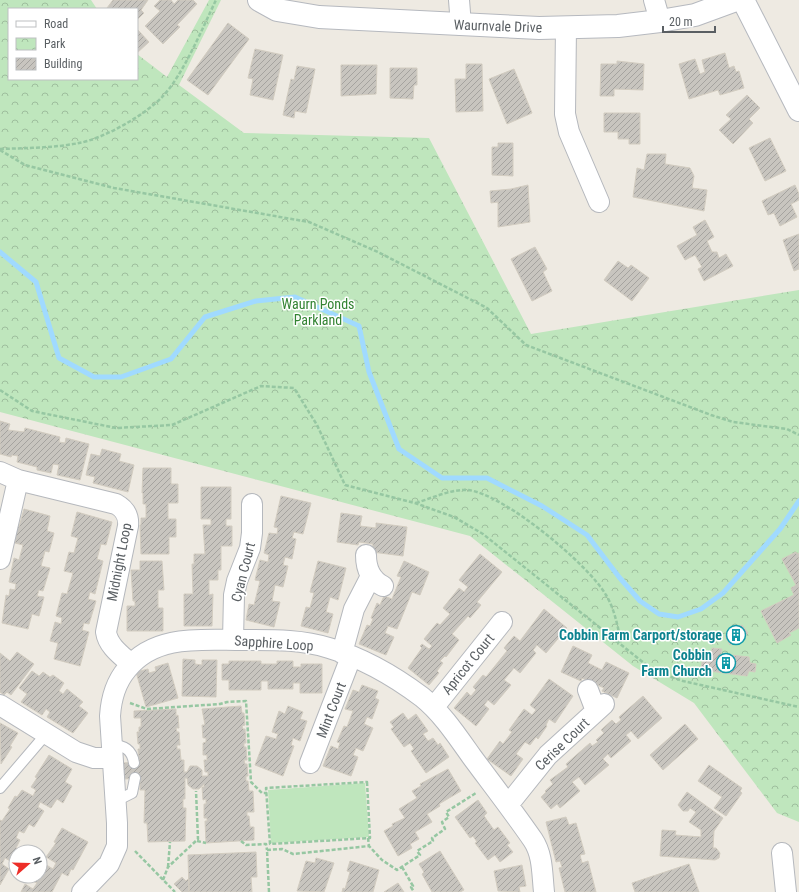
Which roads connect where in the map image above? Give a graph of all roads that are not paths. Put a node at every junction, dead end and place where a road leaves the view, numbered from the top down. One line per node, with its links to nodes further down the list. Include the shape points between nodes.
1 (260, 0): 7 (street, Waurnvale Drive, via 278,10 319,17)
2 (459, 0): 7 (street)
3 (654, 0): 6 (street)
4 (736, 0): 6 (street, Waurnvale Drive, via 694,15)
5 (743, 0): 9 (street)
6 (660, 21): 8 (street, Waurnvale Drive, via 618,26)
7 (461, 25): 8 (street, Waurnvale Drive)
8 (566, 27): 10 (street, via 565,114 569,132)
9 (799, 110)
10 (599, 202)
11 (9, 476): 14 (street); 18 (street, Midnight Loop, via 112,503 125,510 128,526 106,632 112,646)
12 (252, 504): 16 (street, Cyan Court, via 250,548 234,595)
13 (366, 555): 17 (street, Mint Court, via 367,565 377,581 354,609)
14 (0, 559)
15 (502, 622): 21 (street, Apricot Court)
16 (233, 640): 17 (street, Sapphire Loop, via 297,642); 18 (street, Sapphire Loop, via 187,640 166,643 146,652)
17 (346, 655): 21 (street, Sapphire Loop, via 398,679); 25 (street, Mint Court)
18 (131, 664): 23 (street, Sapphire Loop, via 120,679 112,703)
19 (588, 690): 29 (street, Cerise Court, via 600,708 548,754)
20 (0, 705): 22 (street)
21 (434, 707): 29 (street, Sapphire Loop)
22 (46, 733): 23 (street, via 79,754 94,758); 27 (lane)
23 (112, 751): 24 (lane, via 128,749); 28 (street, Sapphire Loop)
24 (134, 762)
25 (310, 763)
26 (135, 778): 28 (lane, via 132,793)
27 (0, 788)
28 (116, 801): 31 (street, Sapphire Loop, via 116,850 111,860)
29 (508, 805): 32 (street, Sapphire Loop, via 539,852)
30 (782, 853): 33 (street)
31 (82, 892)
32 (544, 892)
33 (786, 892)

